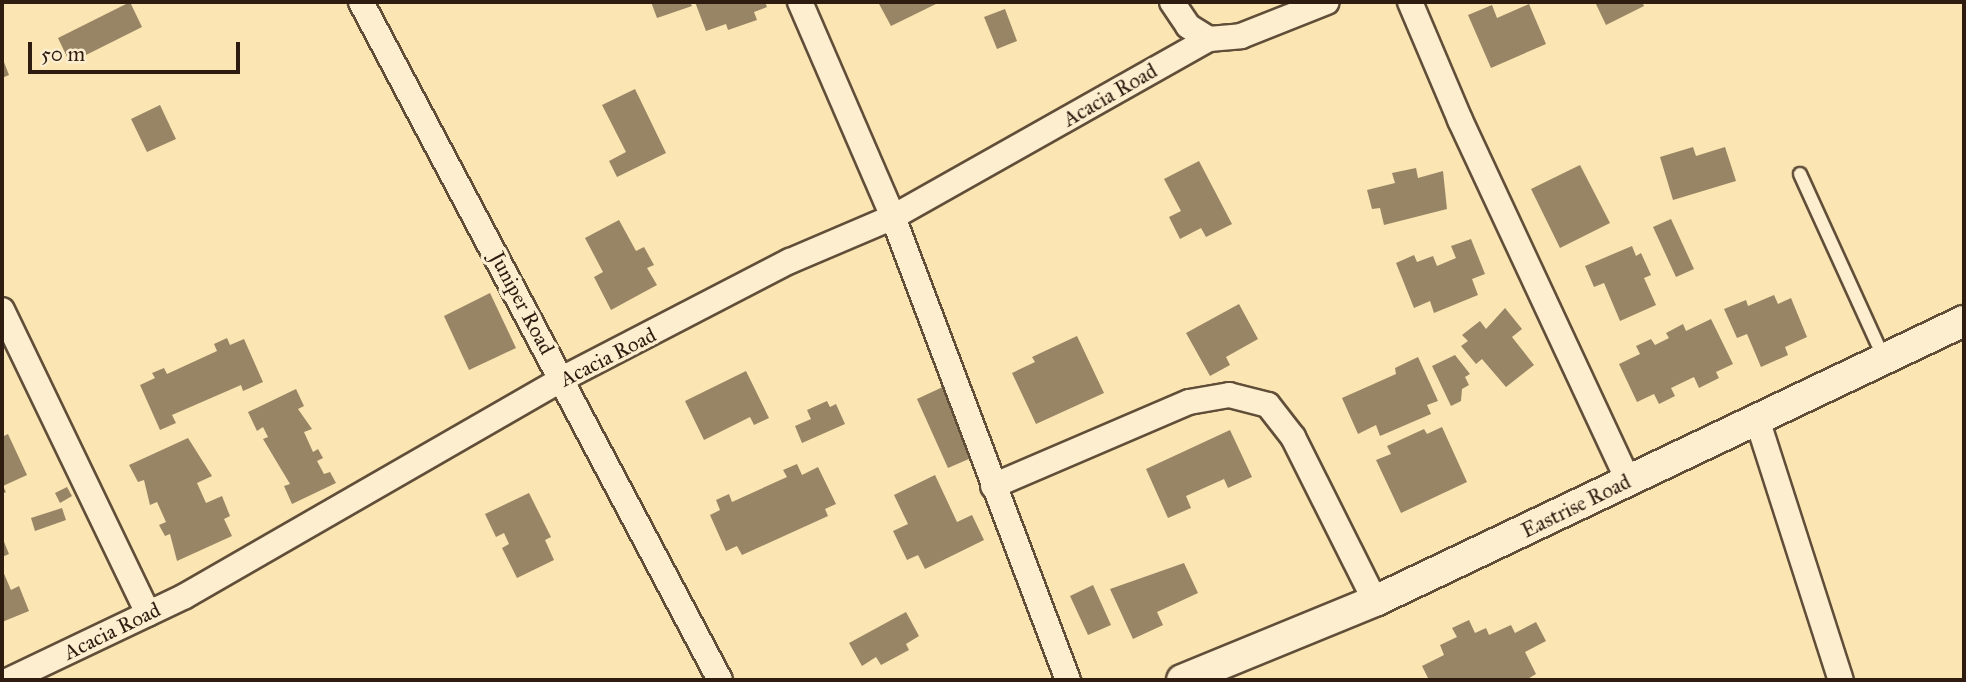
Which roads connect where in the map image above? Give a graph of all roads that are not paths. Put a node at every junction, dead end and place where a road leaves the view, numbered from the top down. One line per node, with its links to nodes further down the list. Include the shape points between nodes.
1 (361, 2): 12 (street, Juniper Road)
2 (800, 2): 8 (street)
3 (1172, 2): 6 (street, via 1188,26)
4 (1327, 2): 6 (street, via 1241,36)
5 (1410, 2): 14 (street, via 1460,121)
6 (1209, 38): 8 (street, Acacia Road)
7 (1800, 174): 11 (lane)
8 (893, 217): 12 (street, Acacia Road, via 790,261); 15 (street)
9 (2, 310): 17 (street)
10 (1964, 321): 11 (street, Eastrise Road)
11 (1884, 358): 13 (street, Eastrise Road)
12 (562, 379): 17 (street, Acacia Road); 19 (street, Juniper Road)
13 (1757, 419): 14 (street, Eastrise Road); 22 (street)
14 (1628, 481): 16 (street, Eastrise Road)
15 (993, 486): 16 (street, via 1189,402 1229,395 1268,405 1293,437); 20 (street)
16 (1376, 601): 21 (street, Eastrise Road)
17 (148, 614): 18 (street, Acacia Road)
18 (9, 680)
19 (720, 680)
20 (1068, 680)
21 (1182, 680)
22 (1841, 680)

